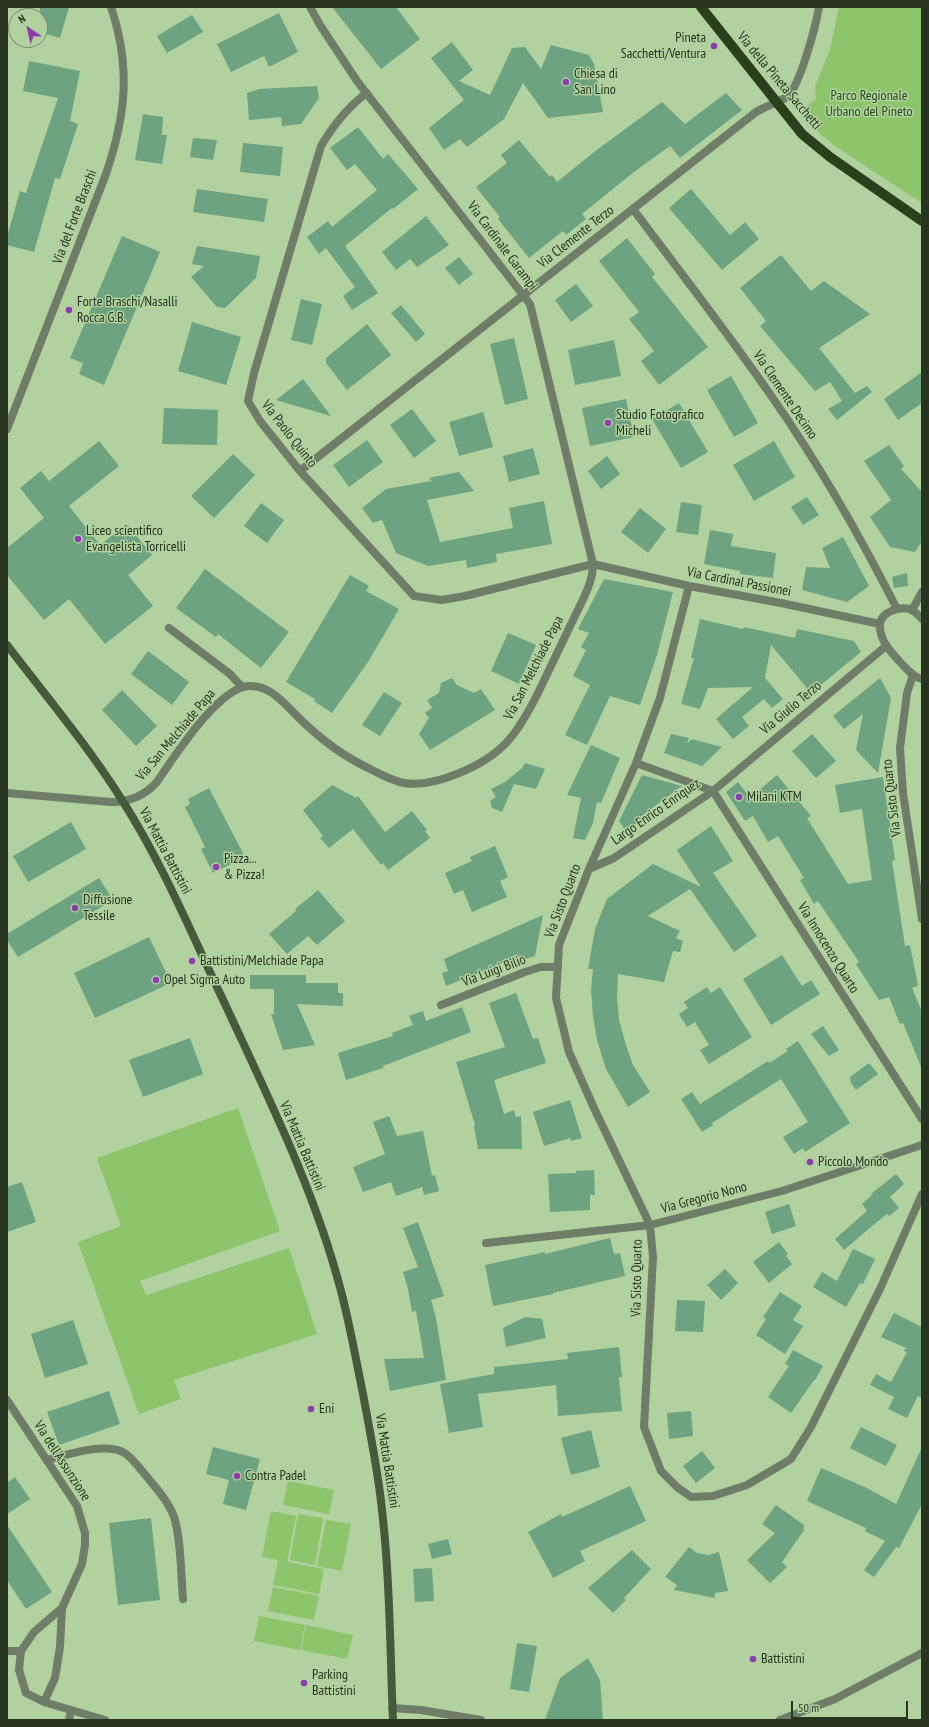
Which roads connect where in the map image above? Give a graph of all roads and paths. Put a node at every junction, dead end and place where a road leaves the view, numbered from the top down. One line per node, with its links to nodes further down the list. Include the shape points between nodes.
1 (112, 7): 10 (street, Via del Forte Braschi, via 122,56 123,77 123,110 118,135 106,174)
2 (310, 7): 5 (street, Via Cardinale Garampi)
3 (701, 7): 6 (main road, Via della Pineta Sacchetti)
4 (819, 7): 6 (street, Via Clemente Terzo, via 813,34 796,82 786,98)
5 (367, 94): 9 (street, Via Cardinale Garampi); 11 (street, Via Paolo Quinto, via 335,124 320,146 248,401 260,421)
6 (775, 102): 7 (street, Via Clemente Terzo, via 756,112); 8 (main road, Via della Pineta Sacchetti, via 796,128 818,148)
7 (633, 209): 9 (street, Via Clemente Terzo); 15 (street, Via Clemente Decimo, via 742,355 800,438 843,509)
8 (922, 221)
9 (523, 294): 11 (street, Via Clemente Terzo); 12 (street, Via Cardinale Garampi, via 530,304)
10 (7, 429)
11 (300, 471): 12 (street, Via Paolo Quinto, via 414,596 442,600 465,596)
12 (593, 564): 13 (street, Via Cardinal Passionei); 24 (street, Via San Melchiade Papa, via 588,588 519,729 486,760 451,777 415,783 388,778 340,754 280,699 266,690 251,686)
13 (689, 586): 18 (street, Via Cardinal Passionei); 25 (street, Via Sisto Quarto, via 660,698)
14 (922, 592): 16 (street)
15 (896, 609): 16 (street); 18 (street, via 887,614)
16 (912, 610): 17 (street)
17 (922, 619)
18 (880, 624): 21 (street)
19 (169, 628): 24 (street, via 230,674)
20 (7, 645): 28 (main road, Via Mattia Battistini, via 81,740)
21 (886, 646): 22 (street); 26 (street, Via Giulio Terzo)
22 (913, 675): 23 (street); 30 (street, Via Sisto Quarto, via 907,693 900,748 903,793)
23 (922, 679)
24 (242, 687): 28 (street, Via San Melchiade Papa, via 230,693 211,710 152,787)
25 (636, 763): 26 (street, Largo Enrico Enriquez); 29 (street, Via Sisto Quarto)
26 (713, 791): 29 (street, Largo Enrico Enriquez, via 614,858); 33 (street, Via Innocenzo Quarto)
27 (7, 793): 28 (street, Via San Melchiade Papa)
28 (124, 802): 46 (main road, Via Mattia Battistini, via 160,866 264,1088 292,1153 334,1265 355,1354 378,1476 387,1582)
29 (589, 869): 31 (street, Via Sisto Quarto, via 559,945)
30 (922, 919)
31 (558, 967): 32 (street, Via Luigi Bilio, via 541,967 525,972); 36 (street, Via Sisto Quarto, via 556,998 569,1052)
32 (441, 1005)
33 (922, 1119)
34 (922, 1145): 36 (street, Via Gregorio Nono, via 782,1191)
35 (922, 1194): 36 (street, Via Sisto Quarto, via 880,1289 811,1427 790,1459 747,1484 713,1496 691,1497 677,1488 661,1471 644,1426 653,1257)
36 (650, 1225): 37 (street, Via Gregorio Nono)
37 (486, 1243)
38 (7, 1400): 39 (street, Via dell'Assunzione)
39 (47, 1460): 40 (street, via 104,1448 118,1450 130,1458 158,1491 174,1518); 41 (street, Via dell'Assunzione, via 77,1506 85,1533 82,1564)
40 (183, 1599)
41 (62, 1608): 42 (street, Via dell'Assunzione, via 34,1632); 45 (street, Via dell'Assunzione, via 55,1678)
42 (21, 1650): 43 (street); 45 (street, via 19,1670 26,1693)
43 (7, 1651)
44 (922, 1653): 52 (street, via 836,1699)
45 (44, 1702): 47 (street)
46 (392, 1708): 50 (main road, Via Mattia Battistini); 51 (street)
47 (71, 1710): 48 (street); 49 (street)
48 (69, 1720)
49 (105, 1720)
50 (393, 1720)
51 (481, 1720)
52 (780, 1720)

